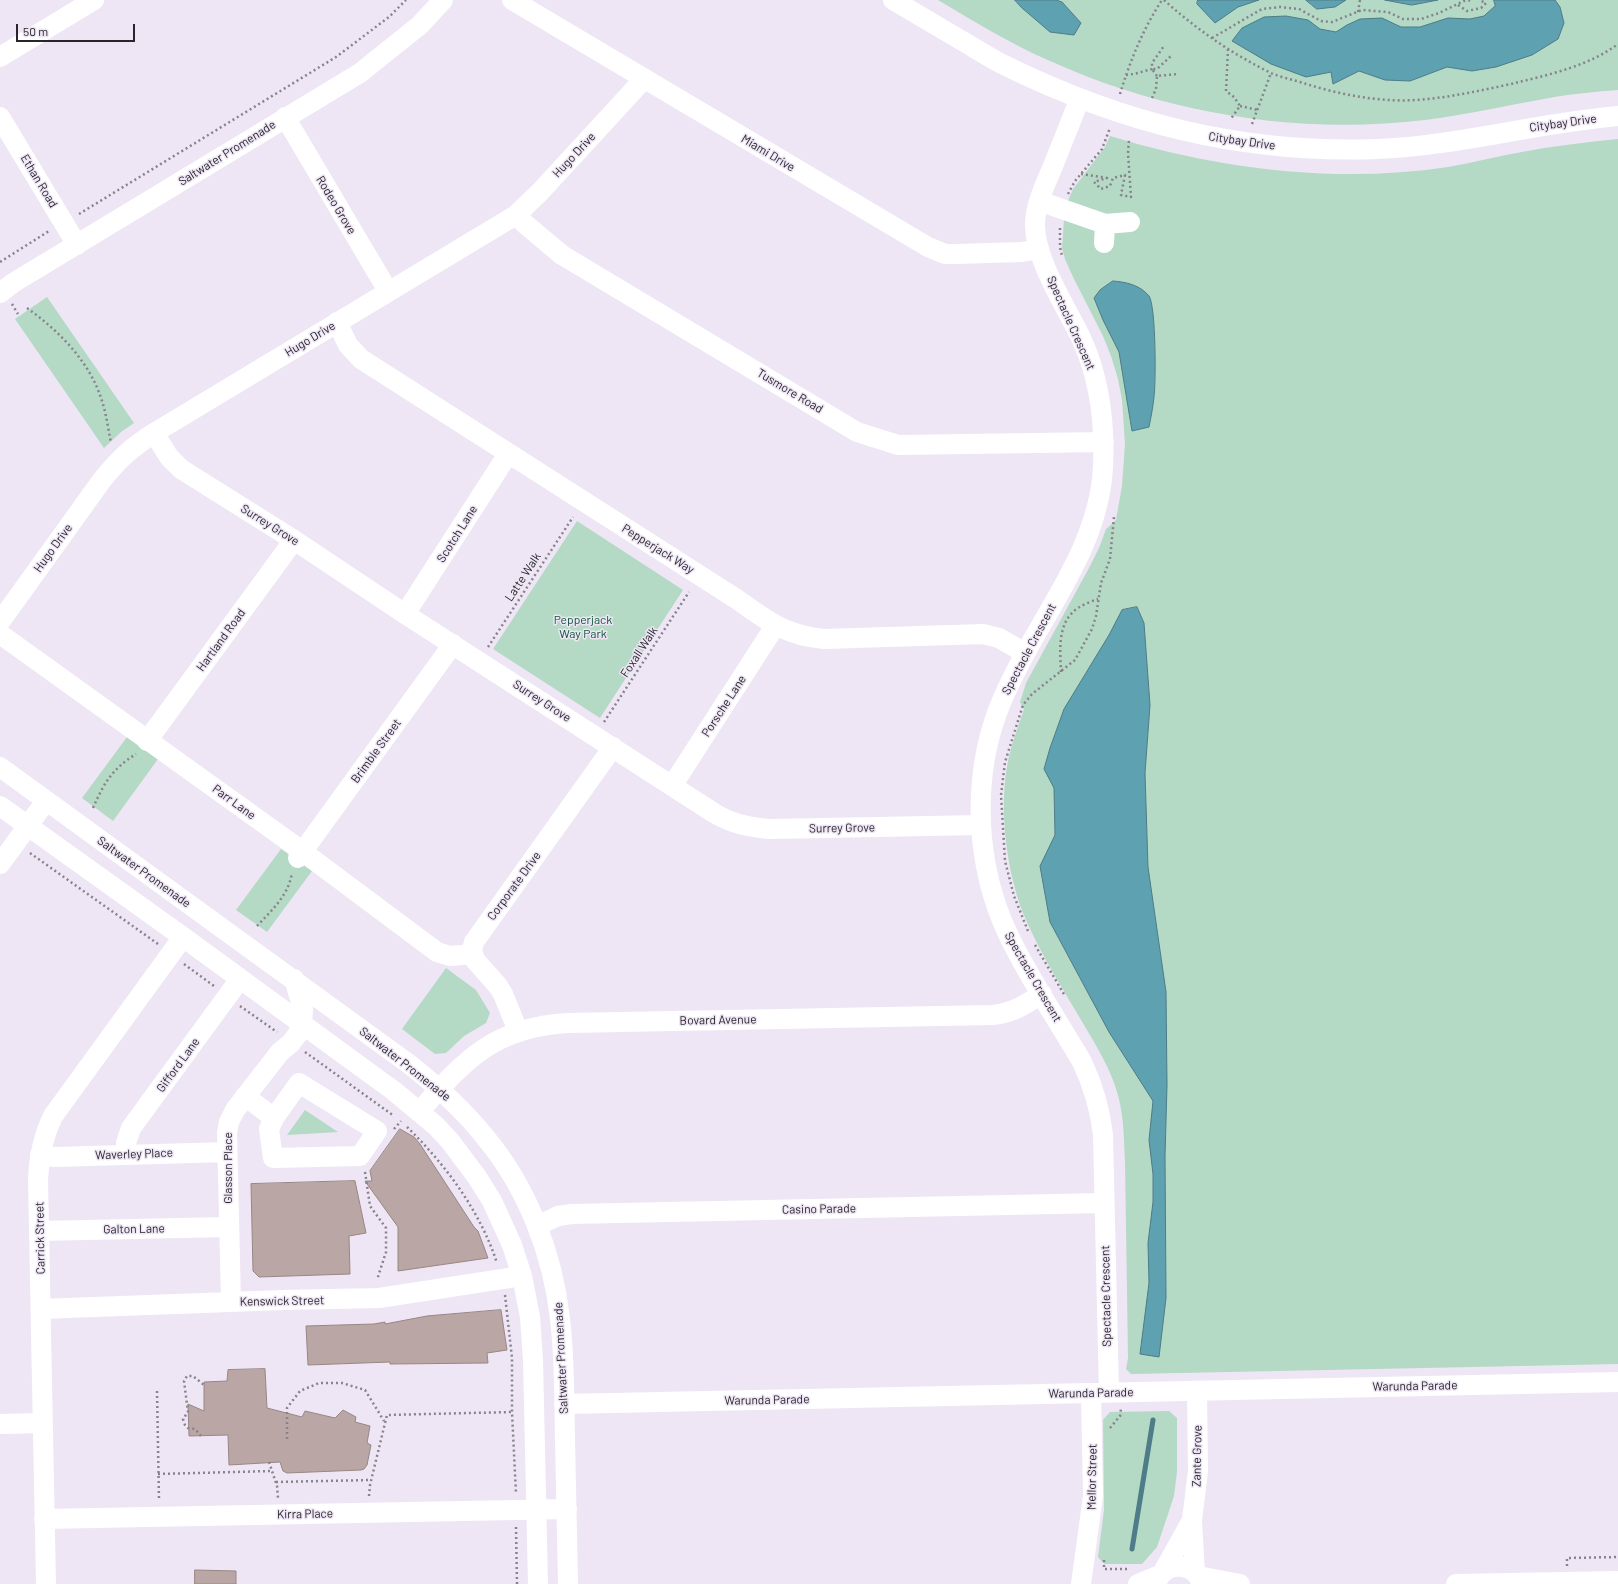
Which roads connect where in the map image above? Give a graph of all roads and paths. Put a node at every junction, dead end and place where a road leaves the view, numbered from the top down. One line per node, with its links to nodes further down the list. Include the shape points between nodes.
1 (94, 0): 17 (street)
2 (406, 0): 40 (path, via 336,57)
3 (443, 0): 31 (street, Saltwater Promenade, via 420,25 360,73)
4 (512, 0): 23 (street, Miami Drive)
5 (893, 0): 24 (street, Citybay Drive, via 1000,63)
6 (1163, 0): 12 (path); 21 (path, via 1136,46)
7 (1360, 0): 11 (path)
8 (1472, 0): 10 (path)
9 (1479, 0): 10 (path, via 1486,3 1481,8 1467,11)
10 (1458, 5): 11 (path, via 1421,19 1403,19 1388,12 1370,10)
11 (1358, 12): 12 (path, via 1332,22 1321,21 1300,9 1280,7 1262,10)
12 (1212, 38): 15 (path)
13 (1618, 44): 19 (path, via 1582,64 1541,76 1479,91 1426,99 1377,99 1327,90)
14 (1164, 46): 18 (path, via 1152,63)
15 (1228, 49): 19 (path); 26 (path, via 1226,91)
16 (1171, 56): 18 (path, via 1157,69)
17 (0, 57)
18 (1152, 69): 21 (path); 22 (path)
19 (1271, 73): 27 (path)
20 (1178, 74): 22 (path)
21 (1126, 75): 28 (path)
22 (1157, 76): 25 (path)
23 (644, 79): 38 (street, Hugo Drive); 42 (street, Miami Drive, via 932,249 945,254 956,254)
24 (1080, 98): 28 (street, Citybay Drive); 36 (street, Spectacle Crescent)
25 (1152, 98)
26 (1240, 106): 27 (path); 32 (path)
27 (1258, 110): 33 (path)
28 (1115, 111): 29 (street, Citybay Drive, via 1213,138 1324,149 1377,149 1447,143 1544,125); 35 (path, via 1102,149)
29 (1618, 116)
30 (0, 117): 40 (street, Ethan Road)
31 (285, 117): 41 (street, Saltwater Promenade); 45 (street, Rodeo Grove)
32 (1230, 120)
33 (1252, 124)
34 (1129, 140): 35 (path, via 1131,197 1121,195 1125,176 1113,178 1110,186 1101,189 1094,182 1107,178)
35 (1081, 174): 37 (path, via 1069,192)
36 (1039, 201): 37 (street); 42 (street, Spectacle Crescent, via 1035,223)
37 (1063, 210): 39 (street, via 1105,233); 43 (path, via 1060,236)
38 (516, 215): 45 (street, Hugo Drive); 50 (street, Tusmore Road, via 562,255 857,432 898,445)
39 (1130, 222)
40 (64, 223): 41 (street, Ethan Road); 44 (path)
41 (77, 245): 46 (street, Saltwater Promenade)
42 (1039, 249): 50 (street, Spectacle Crescent, via 1090,360 1102,413)
43 (1062, 260)
44 (0, 262)
45 (388, 291): 48 (street, Hugo Drive)
46 (0, 293)
47 (27, 308): 51 (path, via 59,335 88,370 102,400)
48 (337, 322): 49 (street, Hugo Drive); 52 (street, Pepperjack Way, via 348,345 361,359)
49 (154, 433): 55 (street, Surrey Grove, via 169,457 181,469); 59 (street, Hugo Drive, via 131,448 114,465)
50 (1104, 442): 64 (street, Spectacle Crescent, via 1102,484 1087,540)
51 (110, 443)
52 (508, 454): 58 (street, Scotch Lane); 60 (street, Pepperjack Way)
53 (1114, 512): 57 (path, via 1110,559 1101,583)
54 (573, 517): 63 (path, Latte Walk)
55 (294, 540): 58 (street, Surrey Grove); 67 (street, Hartland Road)
56 (688, 592): 66 (path, Foxall Walk)
57 (1099, 598): 65 (path, via 1088,638 1075,660); 65 (path, via 1079,607 1068,618 1060,640)
58 (405, 614): 62 (street, Surrey Grove)
59 (0, 622)
60 (776, 626): 64 (street, Pepperjack Way, via 808,638 824,639 983,634 999,638); 70 (street, Porsche Lane)
61 (0, 634): 67 (street, Parr Lane)
62 (453, 644): 68 (street, Surrey Grove); 76 (street, Brimble Street)
63 (488, 647)
64 (1025, 653): 74 (street, Spectacle Crescent, via 1004,696 989,740 982,785)
65 (1061, 672): 79 (path, via 1023,704 1002,776 1005,861 1014,896)
66 (604, 722)
67 (144, 746): 73 (path, via 122,763 104,783); 76 (street, Parr Lane)
68 (614, 747): 70 (street, Surrey Grove); 82 (street, Corporate Drive, via 481,931 474,942)
69 (0, 767): 71 (street, Saltwater Promenade)
70 (672, 786): 74 (street, Surrey Grove, via 720,817 741,826 754,828)
71 (46, 800): 75 (street); 86 (street, Saltwater Promenade)
72 (0, 806): 75 (street)
73 (93, 808)
74 (981, 825): 87 (street, Spectacle Crescent, via 988,876 1000,914 1016,950)
75 (28, 826): 77 (street); 80 (street)
76 (298, 860): 78 (path, via 280,902); 82 (street, Parr Lane, via 438,952 450,956)
77 (0, 864)
78 (257, 926)
79 (1029, 933)
80 (182, 937): 85 (street); 99 (street, Carrick Street, via 53,1116)
81 (1032, 939): 88 (path)
82 (473, 954): 90 (street, via 477,963 503,994)
83 (183, 962): 84 (path)
84 (178, 969)
85 (240, 979): 89 (street); 98 (street, Gifford Lane, via 131,1128 126,1143)
86 (294, 979): 89 (street, via 303,1009); 91 (street, Saltwater Promenade)
87 (1042, 994): 90 (street, Bovard Avenue, via 1016,1010 993,1015 568,1023); 101 (street, Spectacle Crescent, via 1082,1062 1096,1094 1103,1135)
88 (1065, 997)
89 (296, 1020): 92 (street, Glasson Place, via 294,1039 280,1052); 93 (street)
90 (518, 1031): 91 (street, Bovard Avenue, via 478,1051)
91 (440, 1088): 93 (street, Bovard Avenue); 102 (street, Saltwater Promenade, via 468,1116 499,1156 518,1185)
92 (245, 1096): 94 (street); 97 (street, Glasson Place, via 229,1122)
93 (420, 1111): 105 (street, via 450,1141 492,1201 512,1245)
94 (274, 1118): 94 (street, via 300,1083 377,1131 360,1156 273,1158 269,1129)
95 (401, 1121): 96 (path)
96 (391, 1133)
97 (227, 1152): 98 (street, Waverley Place); 103 (street, Glasson Place)
98 (126, 1154): 99 (street, Waverley Place, via 55,1157)
99 (40, 1155): 104 (street, Carrick Street)
100 (364, 1167): 106 (path, via 370,1206 386,1228 386,1252)
101 (1104, 1203): 102 (street, Casino Parade, via 572,1214 558,1216); 113 (street, Spectacle Crescent)
102 (537, 1226): 114 (street, Saltwater Promenade, via 558,1299)
103 (229, 1227): 104 (street, Galton Lane); 107 (street, Glasson Place)
104 (39, 1231): 108 (street, Carrick Street)
105 (522, 1276): 107 (street, Kenswick Street, via 379,1298); 130 (street, via 530,1317 532,1345)
106 (377, 1281)
107 (231, 1302): 108 (street, Kenswick Street)
108 (41, 1309): 117 (street, Carrick Street)
109 (1618, 1382): 112 (street, Warunda Parade)
110 (204, 1385): 119 (path, via 193,1376 188,1376 184,1381 188,1412 183,1419 188,1428 195,1428)
111 (157, 1391): 124 (path)
112 (1197, 1391): 113 (street, Warunda Parade); 133 (street, Zante Grove, via 1198,1471)
113 (1107, 1393): 114 (street, Warunda Parade); 120 (path, via 1120,1416 1110,1428); 144 (street, Mellor Street)
114 (564, 1404): 131 (street, Saltwater Promenade)
115 (512, 1412): 116 (path, via 387,1415)
116 (385, 1421): 121 (path, via 365,1390 342,1383 319,1383 300,1391 287,1408); 125 (path)
117 (43, 1423): 118 (street); 132 (street, Carrick Street)
118 (0, 1424)
119 (201, 1436)
120 (1110, 1436)
121 (287, 1439)
122 (269, 1462): 123 (path)
123 (272, 1471): 124 (path); 126 (path)
124 (158, 1474): 129 (path)
125 (371, 1480): 126 (path); 127 (path)
126 (276, 1482): 128 (path)
127 (369, 1496)
128 (278, 1499)
129 (159, 1501)
130 (536, 1509): 131 (street, Kirra Place); 132 (street, Kirra Place); 142 (street)
131 (566, 1509): 143 (street, Saltwater Promenade)
132 (44, 1520): 141 (street, Carrick Street)
133 (1192, 1520): 137 (street, Zante Grove); 138 (street, Zante Grove)
134 (1104, 1557): 136 (path, via 1104,1569)
135 (1618, 1557): 140 (path, via 1567,1558)
136 (1135, 1576): 137 (street)
137 (1160, 1577): 138 (street, via 1176,1566 1190,1569)
138 (1199, 1578): 145 (street)
139 (1618, 1581): 140 (street)
140 (1567, 1582): 146 (street)
141 (46, 1584)
142 (538, 1584)
143 (568, 1584)
144 (1081, 1584)
145 (1240, 1584)
146 (1456, 1584)

